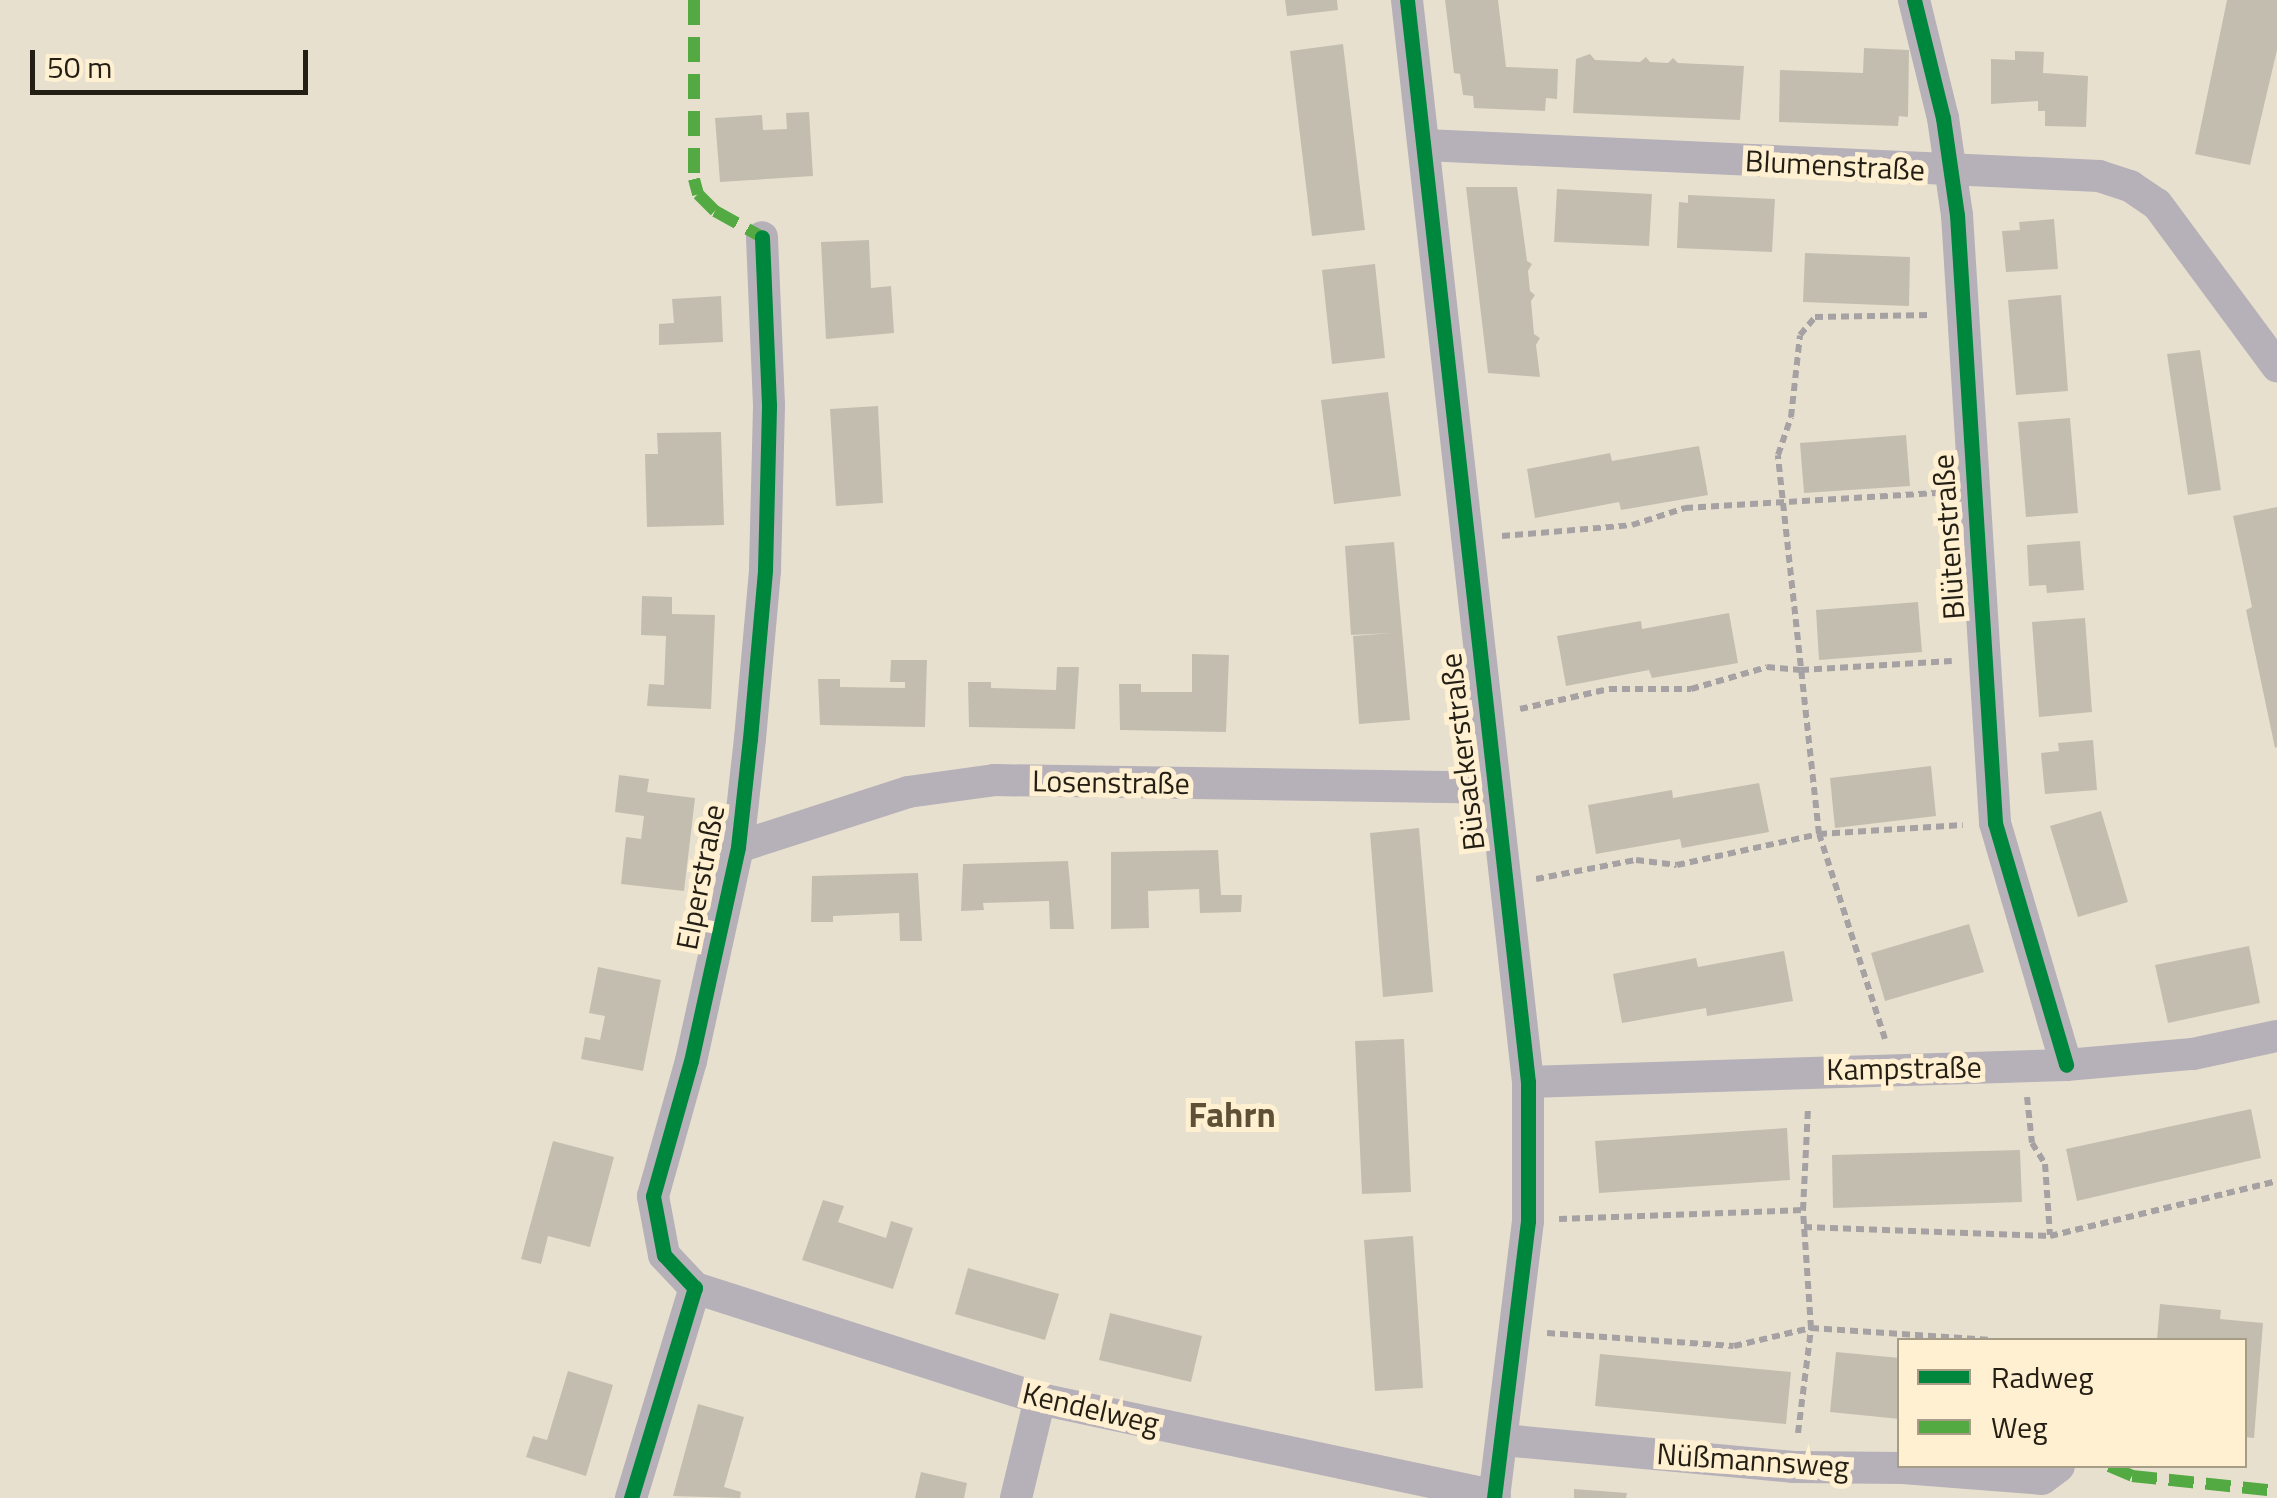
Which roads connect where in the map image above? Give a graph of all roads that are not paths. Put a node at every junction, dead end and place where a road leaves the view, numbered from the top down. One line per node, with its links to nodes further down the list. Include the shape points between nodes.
1 (1408, 0): 3 (street, Büsackerstraße)
2 (1914, 0): 4 (street, Blütenstraße)
3 (1426, 146): 4 (street, Blumenstraße); 7 (street, Büsackerstraße)
4 (1951, 171): 6 (street, Blumenstraße, via 2099,176 2130,186 2157,204); 10 (street, Blütenstraße, via 1995,822)
5 (762, 237): 8 (street, Elperstraße, via 766,570)
6 (2277, 366)
7 (1493, 788): 8 (street, Losenstraße, via 994,780 908,792); 11 (street, Büsackerstraße)
8 (738, 847): 12 (street, Elperstraße, via 653,1196 664,1255)
9 (2277, 1036): 10 (street, Kampstraße, via 2193,1054)
10 (2066, 1065): 11 (street, Kampstraße)
11 (1528, 1082): 14 (street, Büsackerstraße, via 1528,1221)
12 (695, 1288): 13 (street, Kendelweg); 19 (street)
13 (1040, 1399): 18 (street, Kendelweg); 20 (street)
14 (1502, 1440): 15 (street, Nüßmannsweg, via 1794,1468); 18 (street, Büsackerstraße)
15 (1897, 1468)
16 (1903, 1468): 17 (street, Nüßmannsweg, via 2042,1479)
17 (2056, 1468)
18 (1495, 1497)
19 (632, 1498)
20 (1016, 1498)

